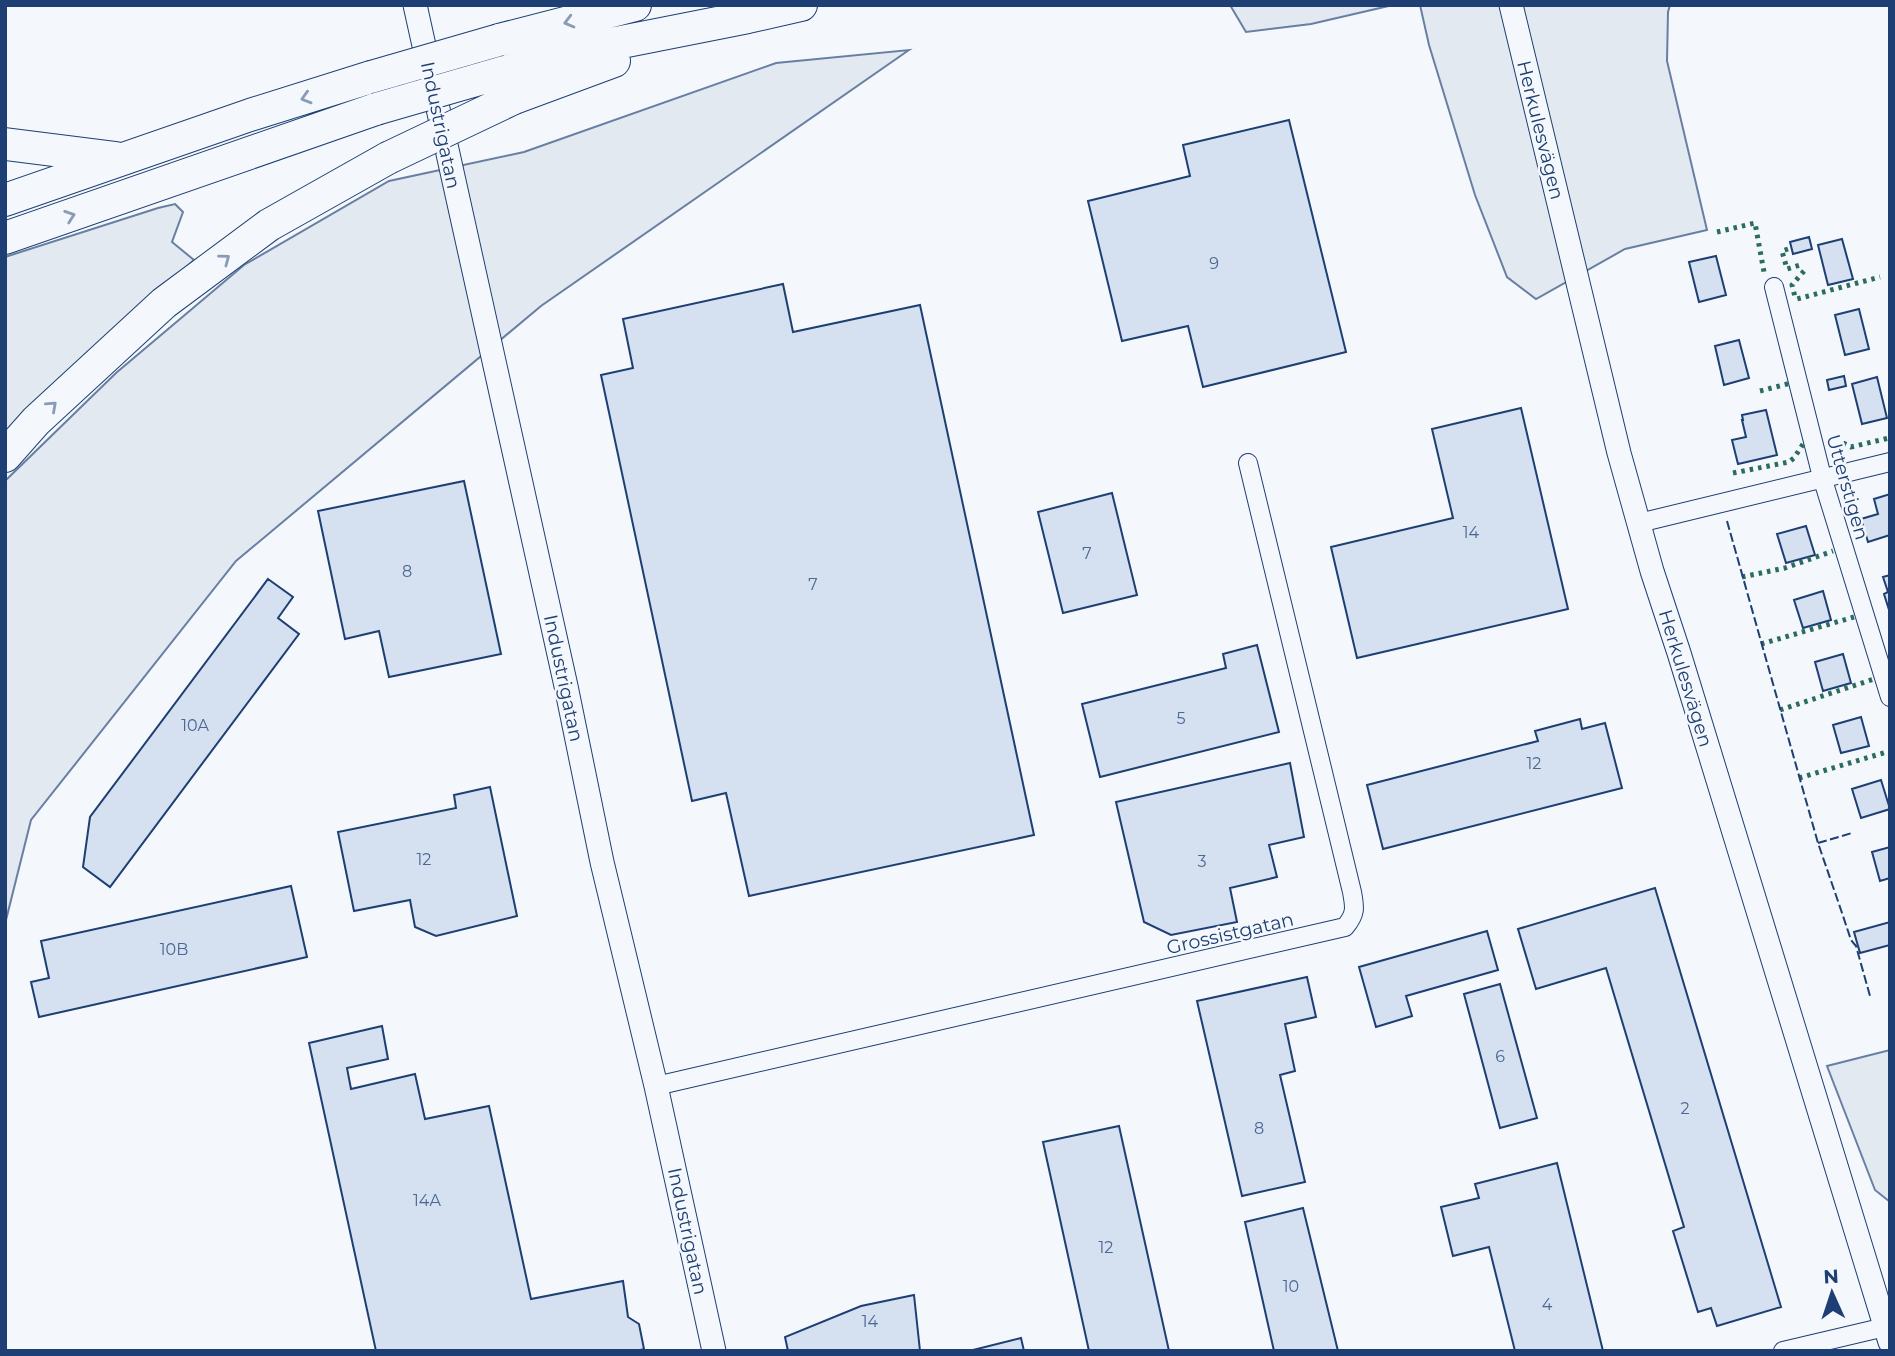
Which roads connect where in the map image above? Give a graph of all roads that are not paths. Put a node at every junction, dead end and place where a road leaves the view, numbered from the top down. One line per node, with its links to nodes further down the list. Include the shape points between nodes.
1 (415, 5): 17 (street, Industrigatan, via 602,862)
2 (635, 5): 7 (highway, one-way to 7, bridge, via 371,77)
3 (801, 5): 5 (highway, via 586,49)
4 (1510, 5): 15 (street, Herkulesvägen)
5 (509, 85): 9 (highway, one-way to 5, bridge, via 376,109); 11 (highway, one-way to 5, bridge, via 36,421 164,303 269,225)
6 (5, 144): 7 (highway)
7 (124, 159): 8 (highway)
8 (5, 200)
9 (5, 238)
10 (1774, 287): 14 (street, Utterstigen)
11 (5, 456)
12 (1890, 462): 14 (street)
13 (1248, 463): 17 (street, Grossistgatan, via 1352,891 1353,917 1345,927)
14 (1822, 477): 15 (street); 16 (street, Utterstigen)
15 (1639, 523): 18 (street, Herkulesvägen)
16 (1890, 697)
17 (656, 1086): 19 (street, Industrigatan)
18 (1888, 1335): 20 (street)
19 (714, 1351)
20 (1783, 1351)

